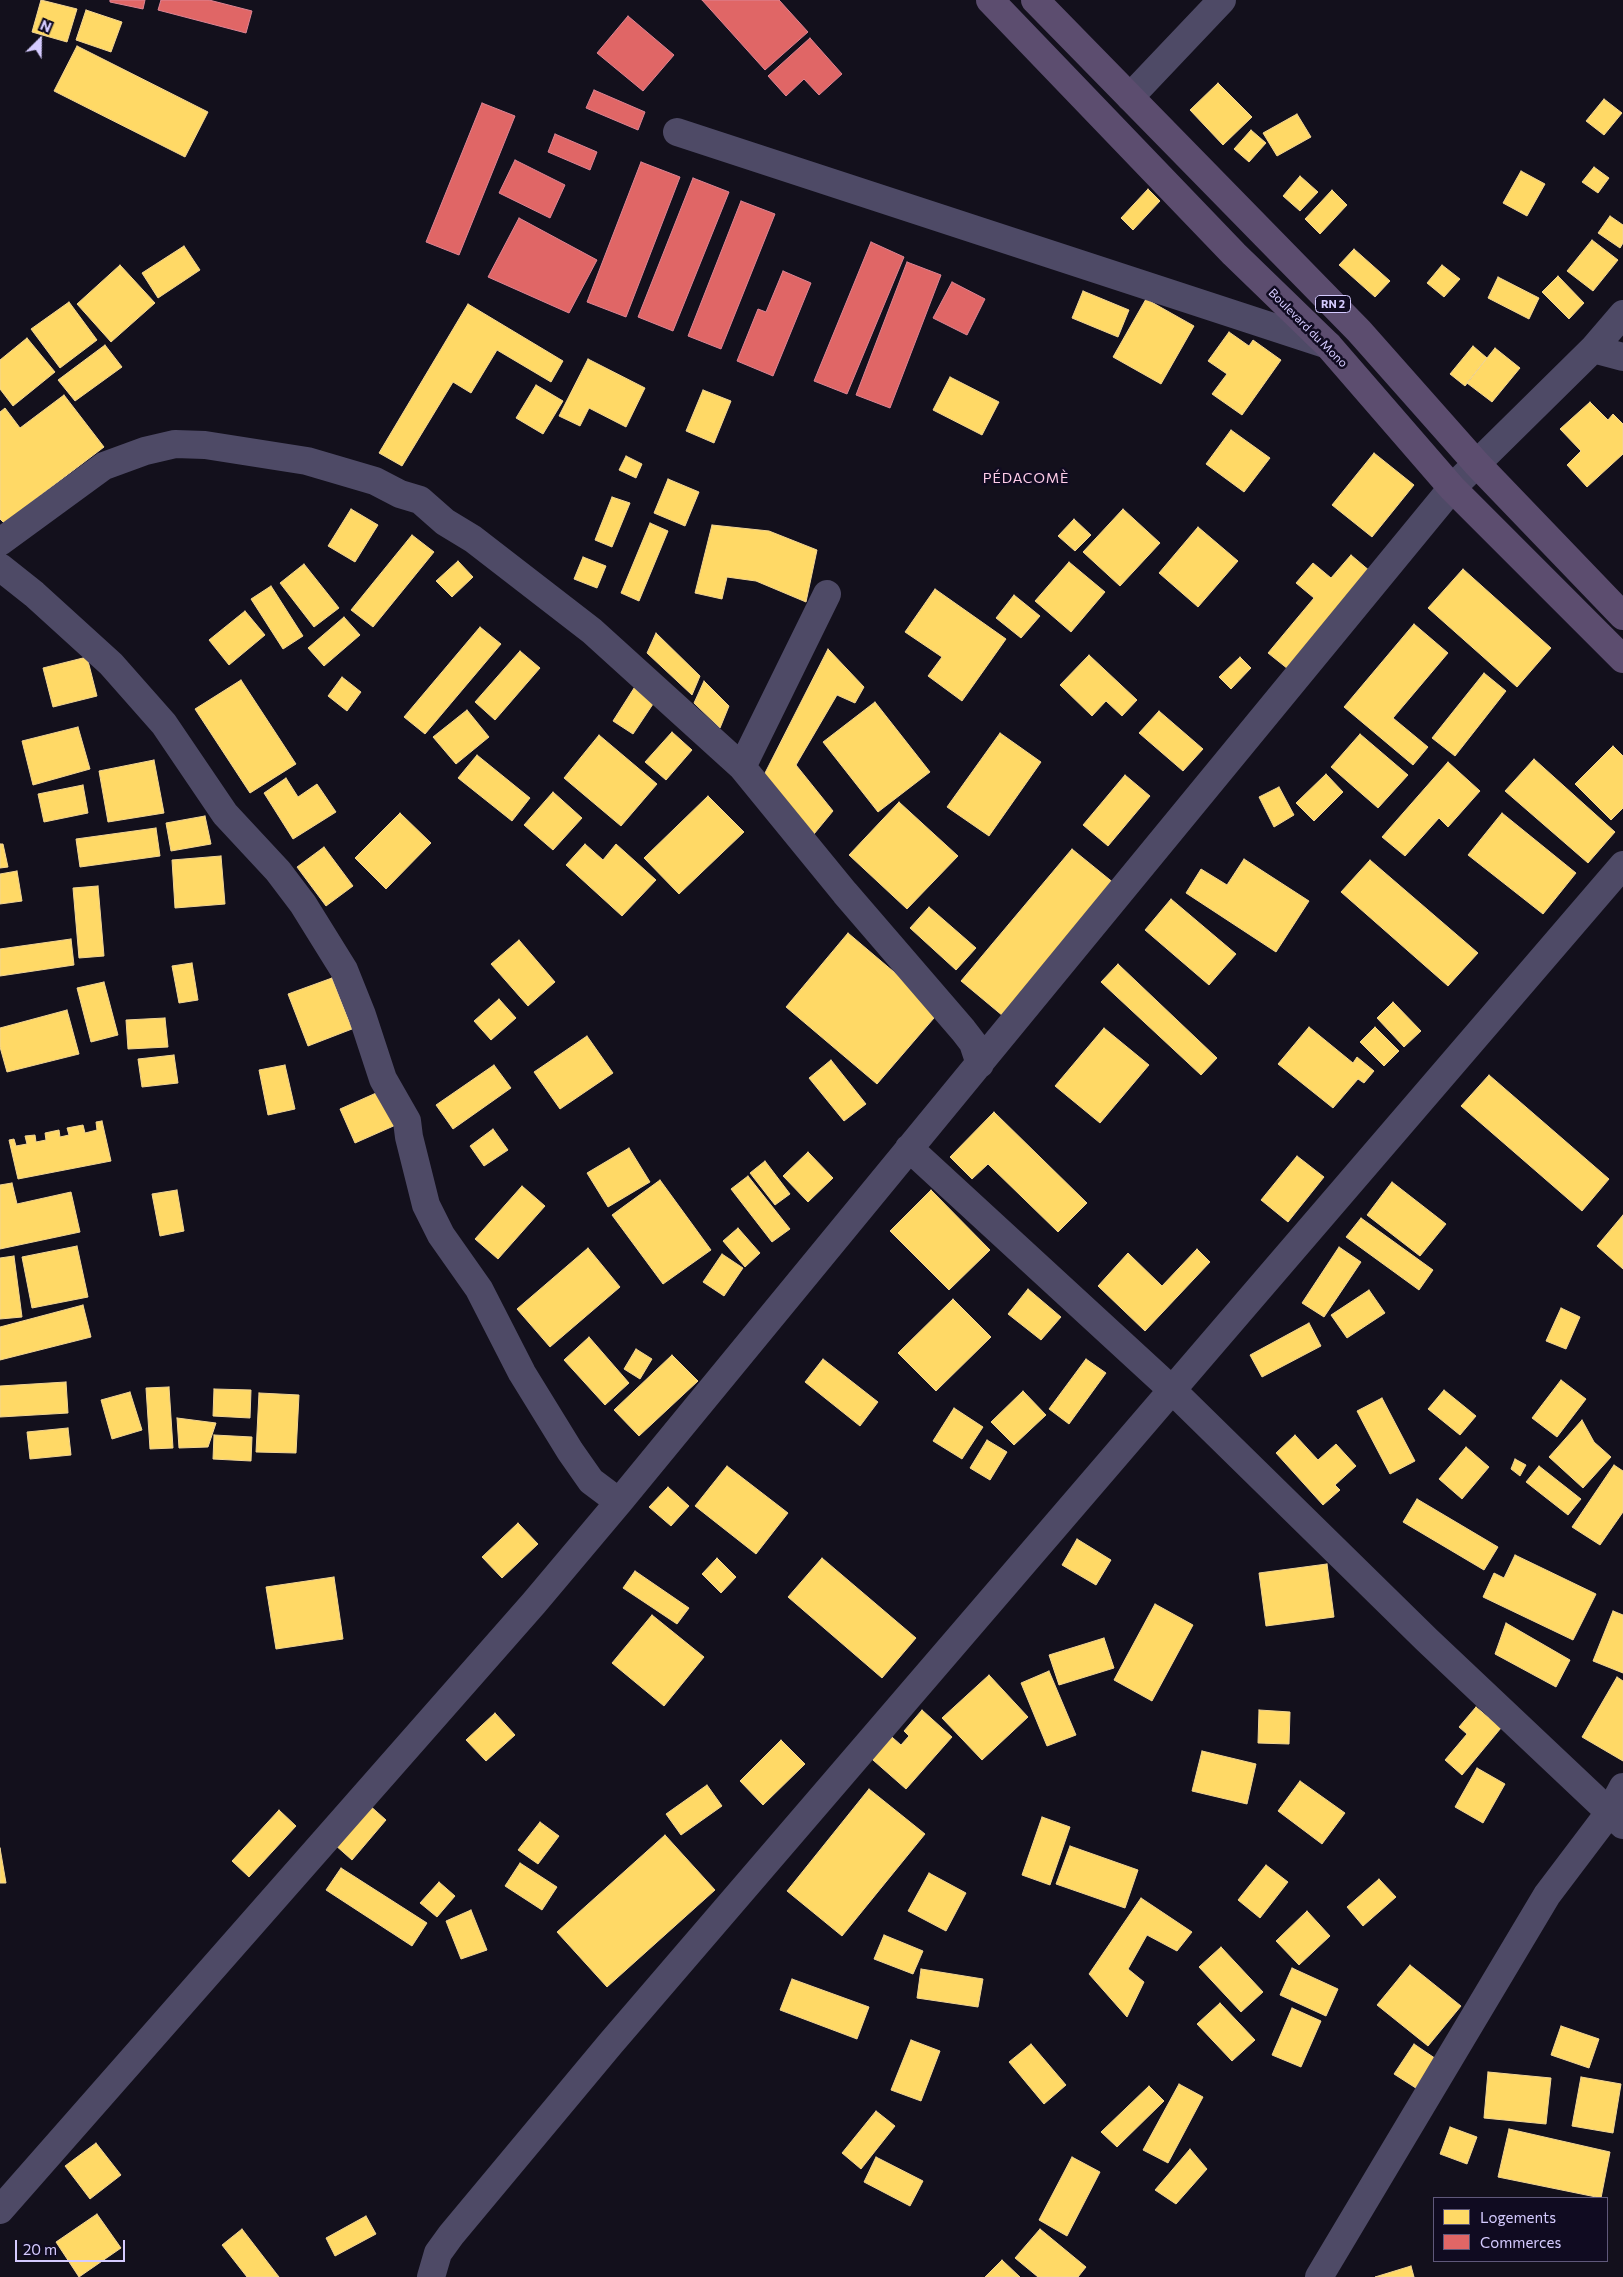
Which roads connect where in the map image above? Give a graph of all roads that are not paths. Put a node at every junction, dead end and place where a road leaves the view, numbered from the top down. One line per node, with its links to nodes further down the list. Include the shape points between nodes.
1 (990, 0): 7 (main road, Boulevard du Mono / RN 2, via 1227,247)
2 (1035, 0): 4 (main road, RN 2)
3 (1222, 0): 4 (street)
4 (1130, 97): 10 (main road, RN 2, via 1359,331)
5 (677, 132): 7 (street)
6 (1623, 314): 8 (street)
7 (1328, 345): 11 (main road, Boulevard du Mono / RN 2)
8 (1593, 349): 9 (street); 10 (street)
9 (1623, 357)
10 (1476, 463): 11 (street); 15 (main road, RN 2)
11 (1452, 488): 16 (main road, Boulevard du Mono / RN 2); 19 (street)
12 (0, 542): 17 (street, via 104,466 175,444 246,451 331,467 420,500 445,522 474,539 592,631)
13 (0, 567): 22 (street, via 111,664 164,724 225,814 278,871 303,904 344,970 382,1079 407,1121 426,1205 441,1235 479,1289 522,1372 570,1451 591,1481)
14 (827, 594): 17 (street)
15 (1623, 616)
16 (1623, 659)
17 (742, 767): 19 (street, via 963,1030 973,1043)
18 (1623, 864): 21 (street)
19 (980, 1064): 20 (street)
20 (909, 1148): 21 (street); 22 (street)
21 (1171, 1389): 24 (street); 26 (street, via 674,1969 457,2228 438,2253)
22 (619, 1502): 25 (street)
23 (1623, 1787): 24 (street)
24 (1616, 1819): 27 (street, via 1547,1895)
25 (0, 2210)
26 (431, 2277)
27 (1319, 2277)

